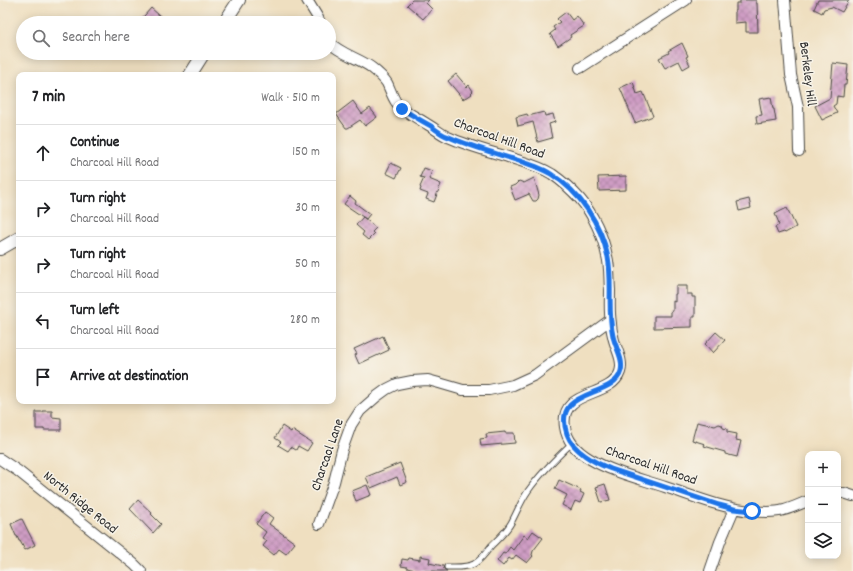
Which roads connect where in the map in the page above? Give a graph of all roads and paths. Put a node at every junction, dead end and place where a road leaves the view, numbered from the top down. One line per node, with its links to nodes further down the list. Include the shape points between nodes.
1 (239, 0): 5 (street)
2 (307, 0): 6 (street)
3 (686, 0): 9 (street)
4 (784, 0): 11 (street, Berkeley Hill, via 791,75 798,107)
5 (229, 16)
6 (317, 16)
7 (336, 48): 14 (street, Charcoal Hill Road, via 380,75 402,109 413,116 447,137 551,174 580,199 596,225 608,258)
8 (200, 60): 10 (street)
9 (580, 68)
10 (192, 72)
11 (799, 151)
12 (16, 240): 13 (street)
13 (0, 249)
14 (610, 320): 15 (street, Charcoal Hill Road, via 621,371 612,384 579,398 569,408 566,413 565,429); 21 (street, Charcaol Lane, via 535,375 513,385 489,390 463,390 428,380 412,381 398,384 376,397 360,411 351,425)
15 (572, 444): 20 (street, Charcoal Hill Road, via 602,466); 22 (lane, via 529,490 510,524 481,559 467,566)
16 (0, 459): 23 (street, North Ridge Road)
17 (841, 493): 18 (street)
18 (853, 496)
19 (805, 502): 20 (street, Charcoal Hill Road, via 769,512)
20 (734, 509): 24 (street)
21 (319, 524)
22 (447, 567)
23 (141, 571)
24 (710, 571)

